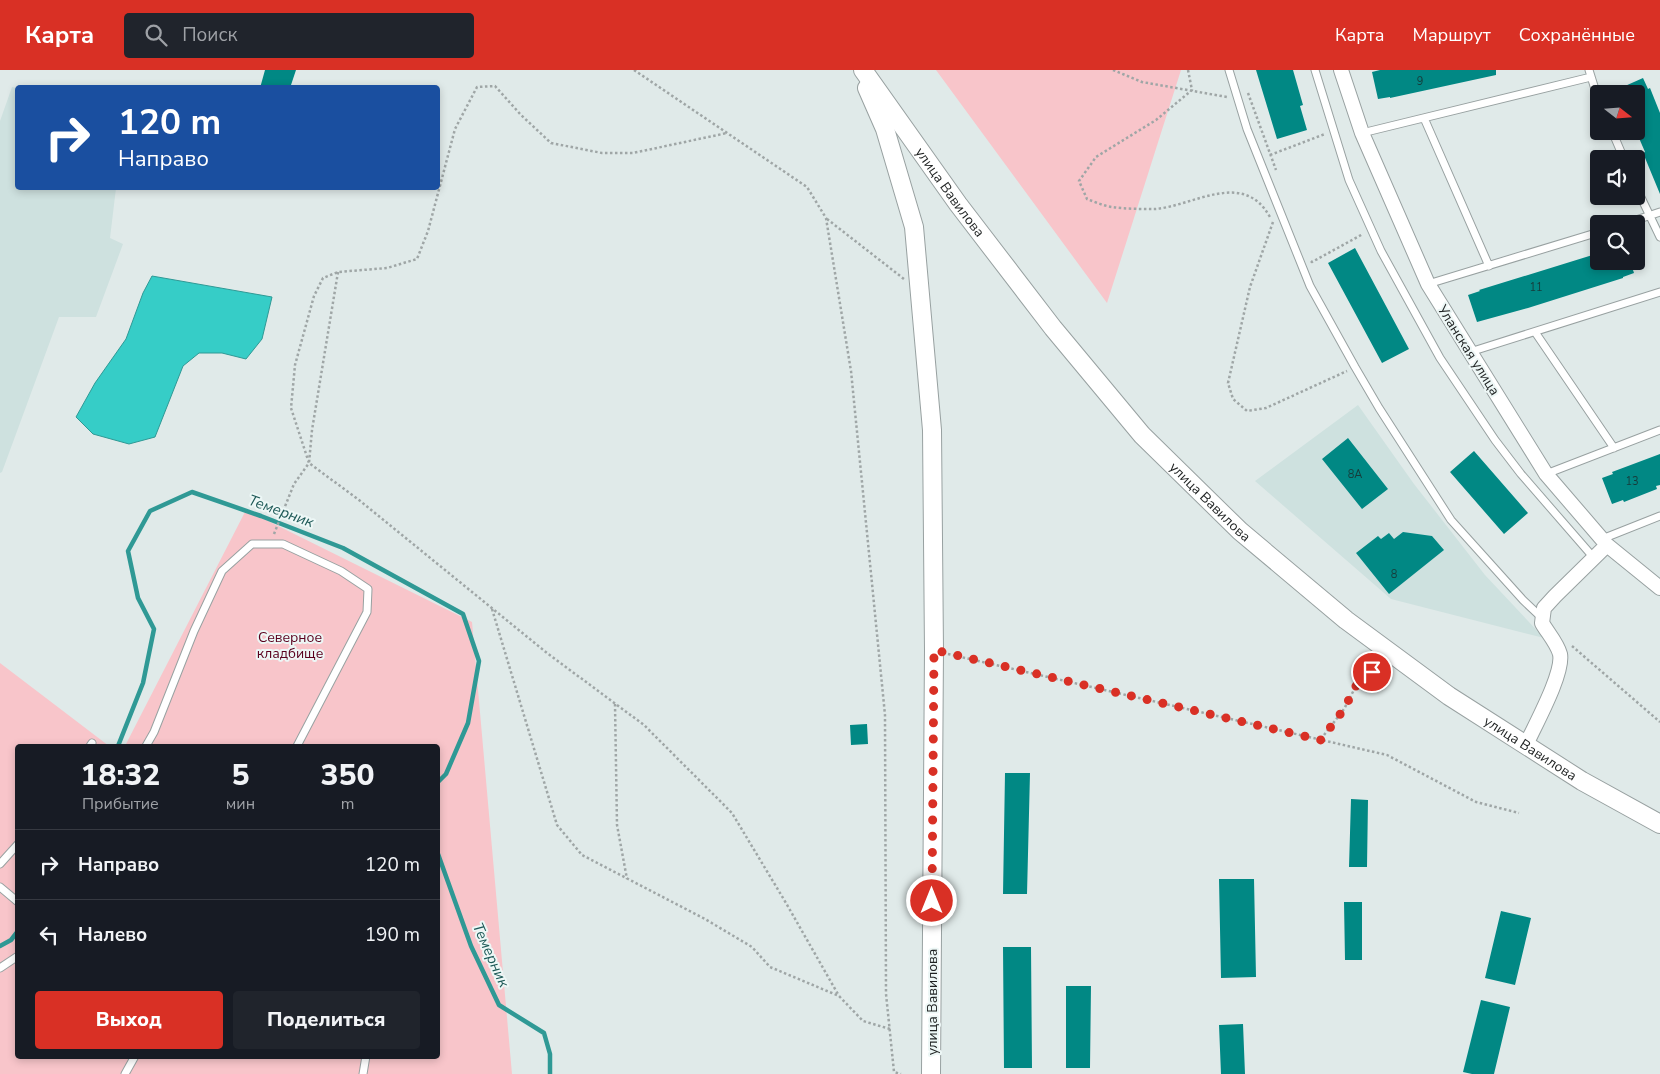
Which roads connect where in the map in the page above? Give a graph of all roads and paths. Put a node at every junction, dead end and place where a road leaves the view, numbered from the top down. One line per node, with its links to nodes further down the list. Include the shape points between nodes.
1 (634, 70): 15 (path)
2 (859, 70): 33 (street, улица Вавилова, via 885,129 914,227)
3 (863, 70): 57 (street, улица Вавилова, via 958,204 1053,328 1142,435 1240,531 1346,620 1449,696)
4 (1113, 70): 11 (path, via 1142,82)
5 (1188, 70): 11 (path)
6 (1229, 70): 12 (lane)
7 (1314, 70): 14 (lane)
8 (1341, 70): 16 (street, Уланская улица)
9 (1590, 74): 13 (lane)
10 (1247, 89): 17 (path)
11 (1192, 90): 12 (path); 37 (path, via 1156,120 1096,157 1079,181 1087,199 1111,207 1156,209 1225,192 1246,195 1265,208 1273,222 1250,287 1228,383 1233,399 1247,411 1266,408)
12 (1238, 100): 37 (lane, via 1310,286)
13 (1424, 118): 16 (lane); 30 (lane)
14 (1334, 132): 17 (path); 26 (lane, via 1349,180)
15 (727, 133): 19 (path, via 634,153 602,153 551,143 495,86 478,87 455,129); 24 (path, via 807,186)
16 (1362, 133): 32 (street, Уланская улица)
17 (1270, 155): 18 (path)
18 (1277, 173)
19 (440, 186)
20 (439, 190): 31 (path, via 417,259 387,268)
21 (1645, 205): 23 (lane)
22 (1660, 212): 23 (lane)
23 (1650, 216): 25 (lane); 28 (lane)
24 (826, 218): 33 (path); 68 (path, via 851,370 885,715 886,994)
25 (1645, 218)
26 (1371, 230): 29 (path, via 1312,262); 45 (lane, via 1440,358 1478,416 1521,474)
27 (1590, 235): 30 (lane)
28 (1660, 237)
29 (1308, 254)
30 (1489, 266): 32 (lane)
31 (338, 272): 40 (path); 40 (path, via 323,278 314,296 295,365 291,408)
32 (1428, 284): 36 (street, Уланская улица)
33 (919, 291): 50 (street, улица Вавилова, via 932,430)
34 (1660, 292): 35 (lane)
35 (1535, 332): 36 (lane); 39 (lane)
36 (1470, 352): 41 (street, Уланская улица)
37 (1355, 367): 48 (lane, via 1452,520)
38 (1660, 430): 39 (lane)
39 (1614, 448): 41 (lane)
40 (309, 463): 44 (path, via 294,484); 47 (path)
41 (1546, 474): 43 (street, Уланская улица)
42 (1660, 516): 43 (lane)
43 (1604, 542): 45 (street); 46 (street, Уланская улица)
44 (270, 544): 55 (lane, via 252,544 222,571); 56 (lane, via 283,544 341,571 368,589 367,612)
45 (1594, 558): 48 (street, via 1544,608)
46 (1660, 588)
47 (492, 608): 52 (path); 62 (path, via 557,825 582,855)
48 (1542, 618): 57 (street, via 1561,660 1558,675)
49 (1570, 644): 53 (path)
50 (934, 650): 54 (path); 74 (street, улица Вавилова)
51 (1390, 672): 54 (path, via 1372,672 1356,686)
52 (615, 704): 62 (path, via 616,825); 67 (path, via 644,725 732,813)
53 (1660, 722)
54 (1321, 740): 58 (path, via 1387,755 1476,802)
55 (147, 744)
56 (298, 744)
57 (1526, 745): 59 (street, улица Вавилова, via 1582,781)
58 (1519, 813)
59 (1660, 824)
60 (15, 847): 61 (lane)
61 (0, 864)
62 (628, 879): 67 (path, via 752,947 770,967)
63 (0, 887): 64 (lane)
64 (15, 900)
65 (15, 958): 66 (lane)
66 (0, 968)
67 (839, 996): 68 (path, via 863,1021)
68 (890, 1029): 73 (path, via 894,1072)
69 (132, 1059): 71 (lane)
70 (366, 1059): 72 (lane)
71 (125, 1074)
72 (363, 1074)
73 (901, 1074)
74 (931, 1074)

